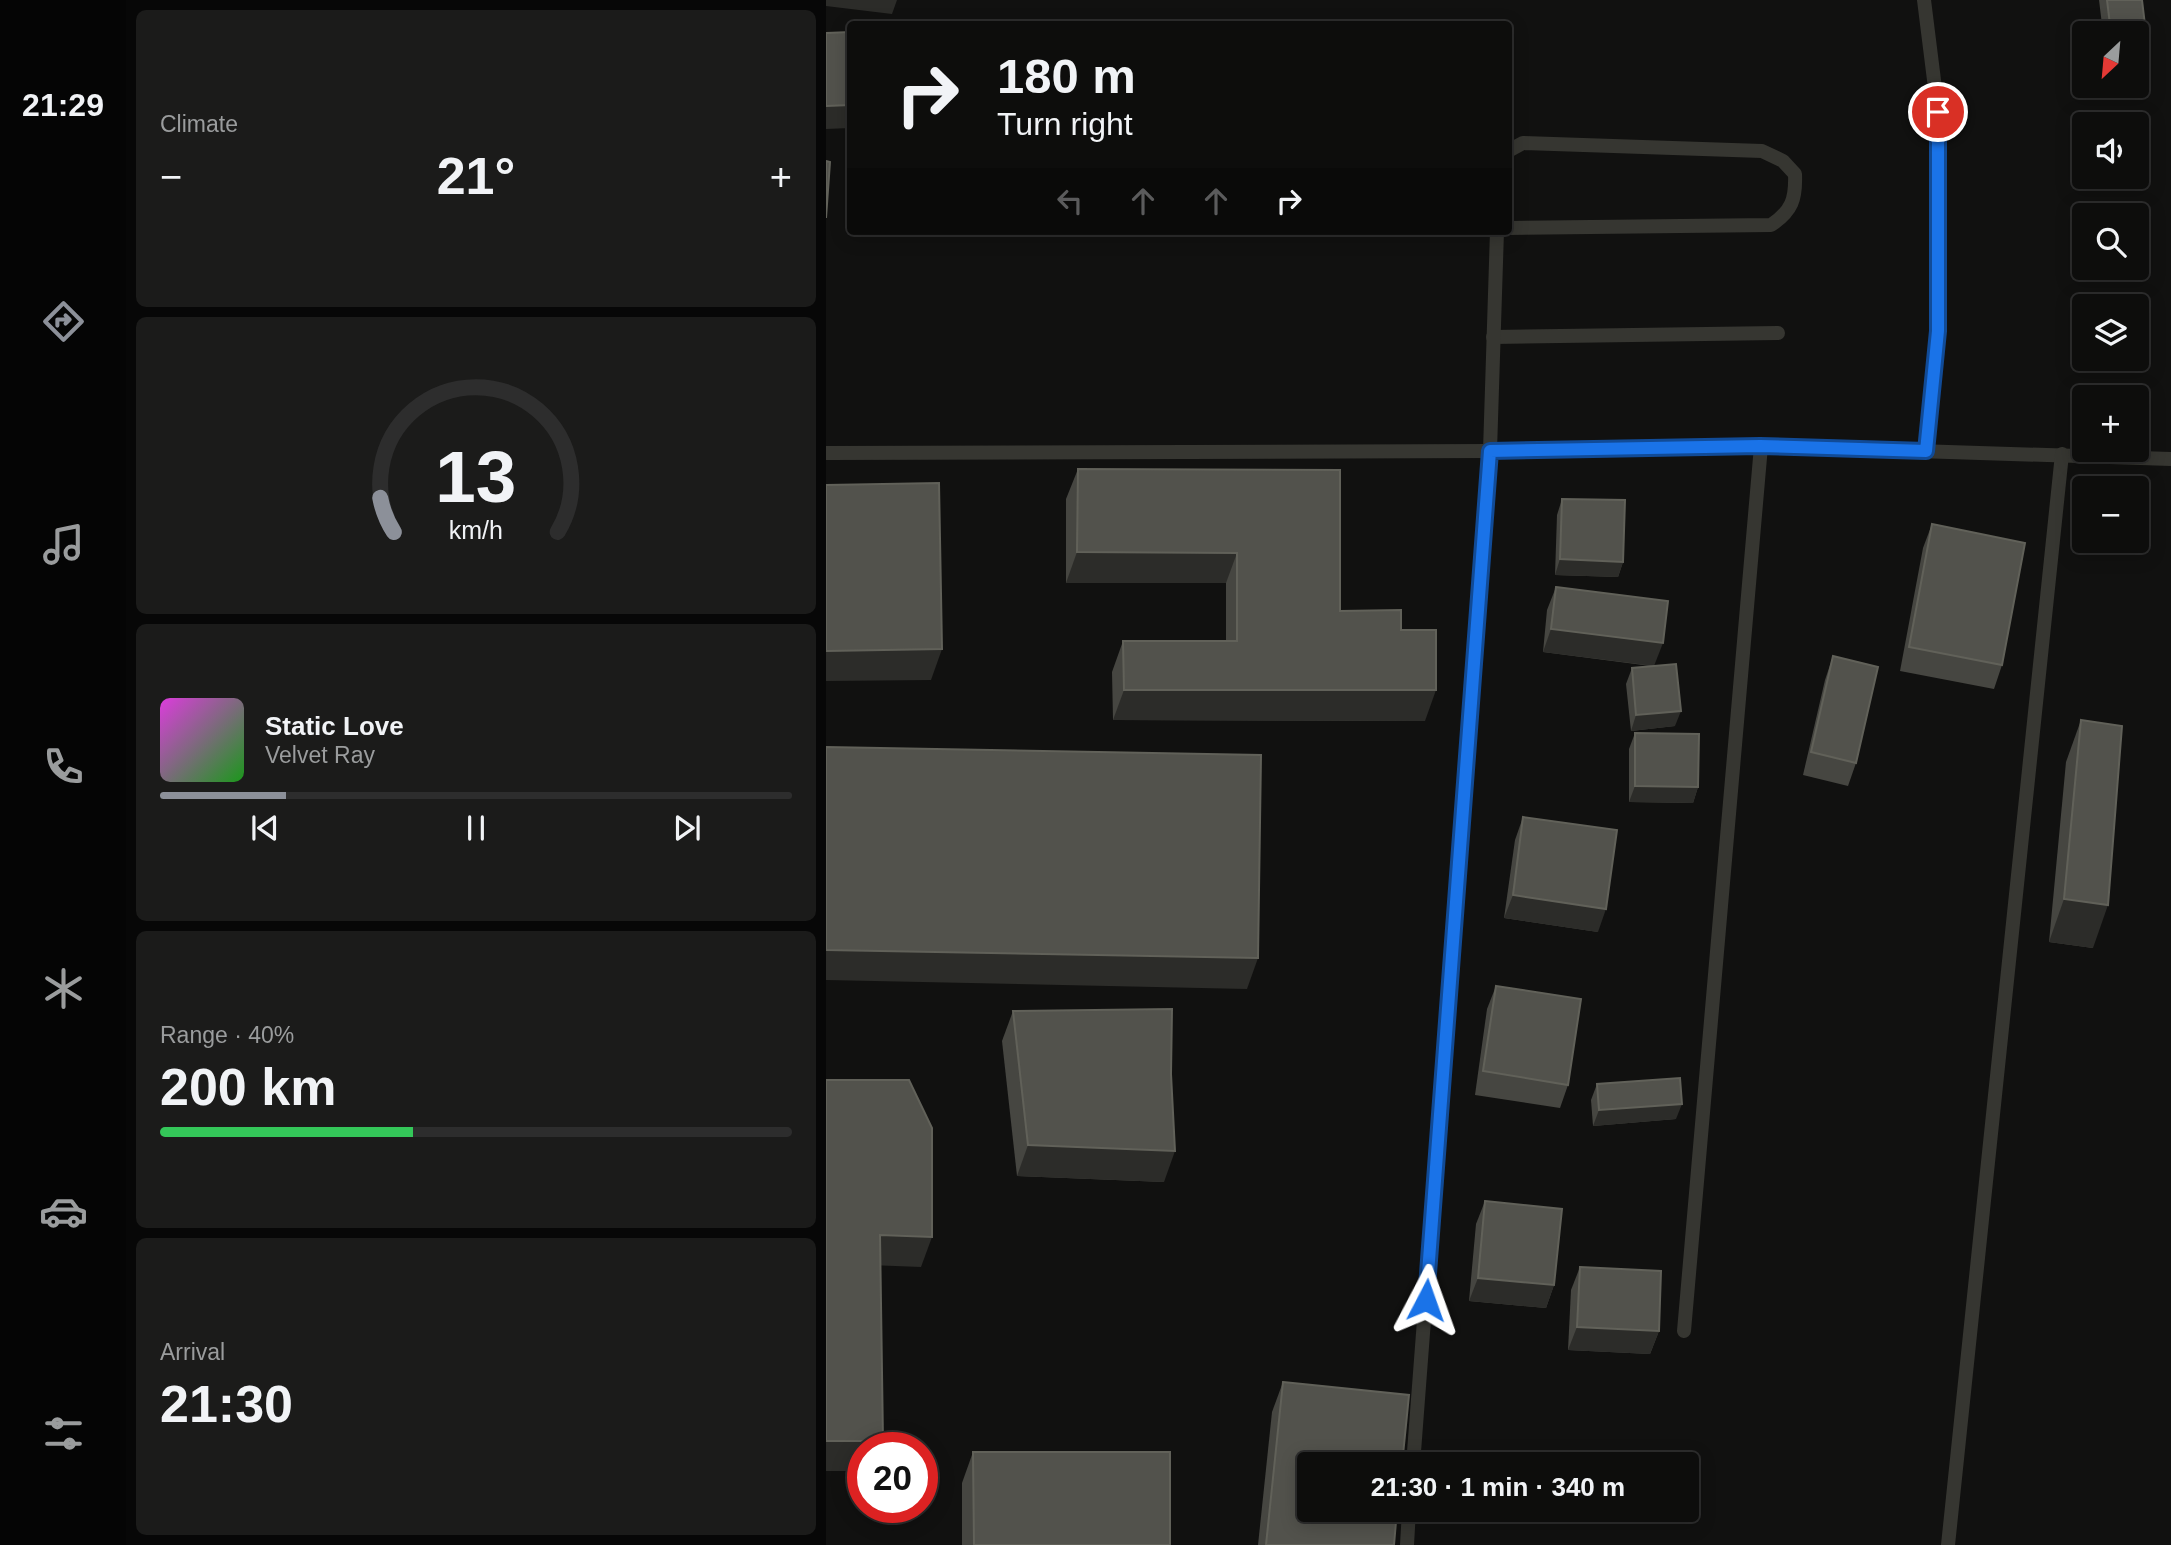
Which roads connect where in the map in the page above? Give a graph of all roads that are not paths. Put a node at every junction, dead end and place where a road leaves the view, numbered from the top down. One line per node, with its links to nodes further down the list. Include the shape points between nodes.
1 (1924, 0): 9 (lane, via 1938,112 1938,331)
2 (1512, 149): 3 (lane, via 1523,143 1762,151 1796,174 1796,192 1790,213 1771,225)
3 (1512, 228)
4 (1497, 235): 6 (lane)
5 (1778, 333): 6 (lane)
6 (1493, 337): 8 (lane)
7 (1760, 446): 8 (lane); 9 (lane); 13 (lane)
8 (1490, 451): 10 (lane); 14 (lane)
9 (1926, 451): 11 (lane)
10 (826, 453)
11 (2062, 454): 12 (lane); 17 (lane)
12 (2171, 459)
13 (1684, 1331)
14 (1414, 1452)
15 (1408, 1522): 16 (lane)
16 (1407, 1545)
17 (1948, 1545)

